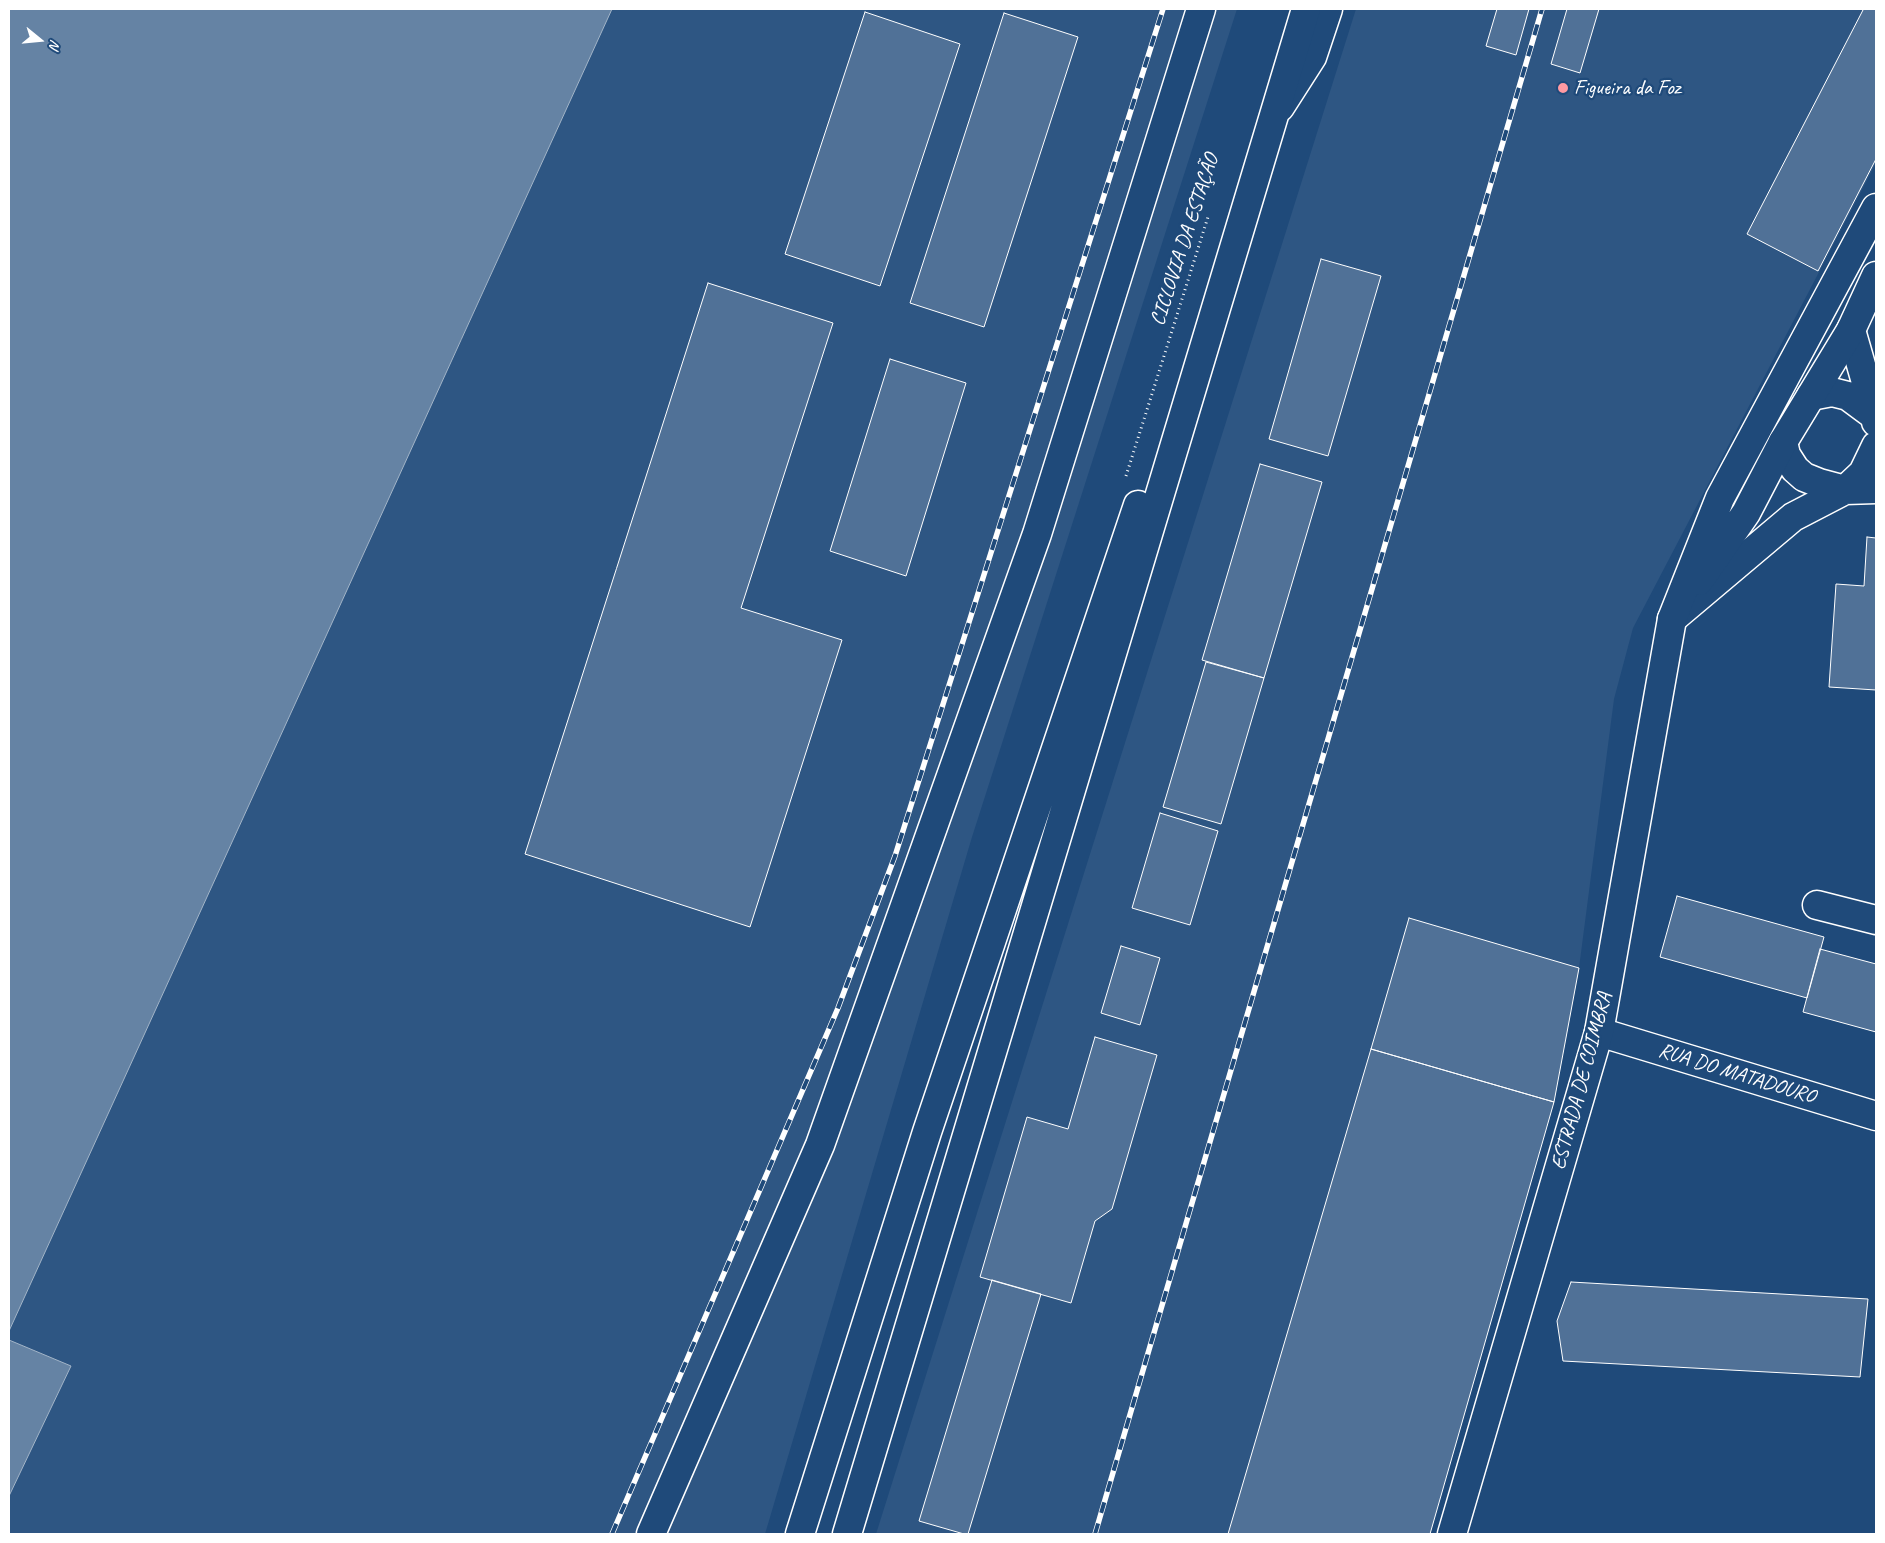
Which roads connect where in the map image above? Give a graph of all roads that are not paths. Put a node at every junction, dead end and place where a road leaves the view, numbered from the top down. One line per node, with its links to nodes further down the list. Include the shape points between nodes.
1 (1201, 9): 20 (main road, via 1037,534 820,1145)
2 (1306, 9): 4 (main road)
3 (1328, 9): 4 (main road, via 1312,57)
4 (1272, 121): 21 (main road, via 1132,522 943,1085); 22 (main road)
5 (1876, 208): 9 (main road)
6 (1873, 286): 7 (main road)
7 (1851, 330): 8 (main road); 10 (main road)
8 (1811, 396): 9 (main road); 10 (main road, via 1832,392 1848,396); 11 (main road)
9 (1774, 400): 11 (main road); 15 (main road, via 1720,498)
10 (1876, 419)
11 (1783, 442): 14 (main road, via 1794,469 1804,477); 15 (main road, via 1746,513)
12 (1876, 446): 14 (main road, via 1863,473)
13 (1876, 489): 14 (main road)
14 (1845, 490): 15 (main road, via 1793,517)
15 (1672, 619): 18 (main road, ESTRADA DE COIMBRA)
16 (1817, 904): 17 (main road)
17 (1876, 920)
18 (1599, 1032): 19 (main road, RUA DO MATADOURO); 23 (main road, ESTRADA DE COIMBRA)
19 (1876, 1116)
20 (652, 1534)
21 (800, 1534)
22 (847, 1534)
23 (1452, 1534)

